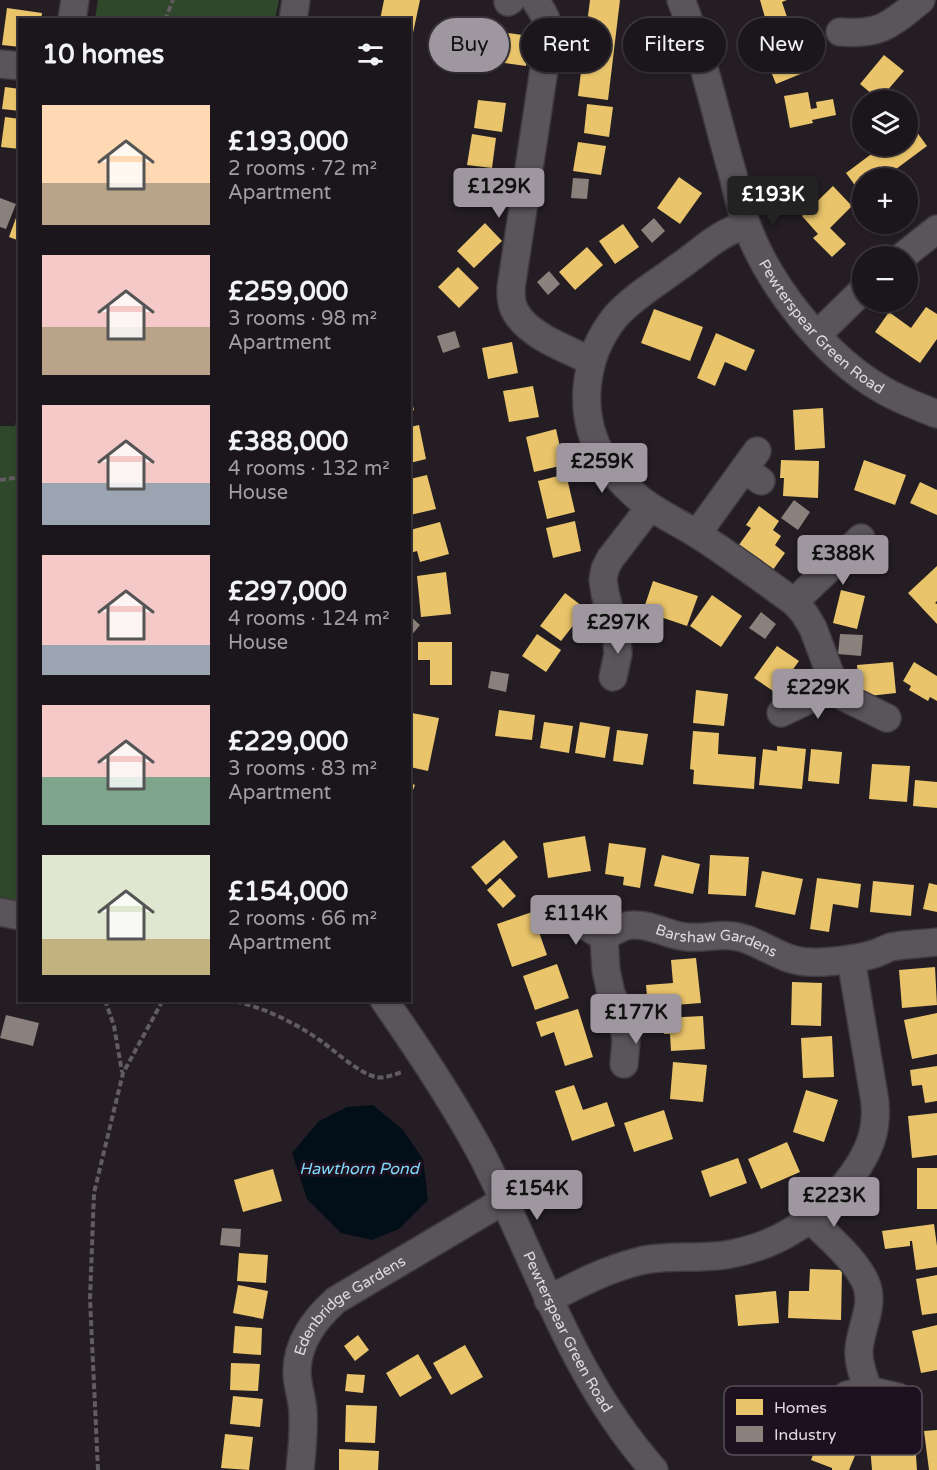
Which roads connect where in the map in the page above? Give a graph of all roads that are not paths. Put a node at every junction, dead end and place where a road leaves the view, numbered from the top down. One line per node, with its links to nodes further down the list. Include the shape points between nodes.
1 (75, 0): 6 (street)
2 (296, 0): 7 (street)
3 (535, 0): 16 (street, via 546,16 549,36 512,300 515,311 539,335)
4 (681, 0): 11 (street, Pewterspear Green Road, via 708,78)
5 (921, 0): 8 (street, via 882,28)
6 (72, 18)
7 (293, 18)
8 (837, 32)
9 (0, 64): 10 (street)
10 (18, 66)
11 (746, 224): 15 (street, Pewterspear Green Road, via 777,284); 16 (street, via 716,239 628,304 610,324)
12 (937, 229): 13 (street)
13 (916, 246)
14 (852, 301): 15 (street)
15 (817, 335): 17 (street, Pewterspear Green Road, via 850,367 882,390)
16 (591, 361): 19 (street, via 587,404 594,439 612,472)
17 (937, 414)
18 (754, 467): 20 (street)
19 (650, 507): 20 (street); 23 (street, via 605,569 605,593 617,641)
20 (697, 534): 22 (street)
21 (860, 538): 22 (street)
22 (794, 602): 24 (street, via 813,628)
23 (614, 679)
24 (835, 687): 25 (street); 26 (street, via 844,697)
25 (781, 713)
26 (887, 718)
27 (0, 912): 28 (street)
28 (18, 916)
29 (571, 917): 30 (street)
30 (604, 937): 32 (street, Barshaw Gardens, via 620,927 647,926 687,937 734,935 795,961); 34 (street, via 606,970 626,1041)
31 (937, 942): 32 (street, Barshaw Gardens, via 891,947)
32 (862, 956): 36 (street, via 874,1102 872,1138 856,1171)
33 (385, 1002): 35 (street, Pewterspear Green Road, via 454,1107)
34 (622, 1066)
35 (503, 1201): 37 (street, Pewterspear Green Road); 39 (street, Edenbridge Gardens, via 336,1300 313,1325 298,1356 304,1429)
36 (810, 1219): 37 (street, via 750,1249 699,1258 642,1260 599,1273); 38 (street, via 852,1261 867,1287 869,1301 859,1352)
37 (548, 1300): 40 (street, Pewterspear Green Road, via 582,1368 613,1418)
38 (858, 1386)
39 (300, 1470)
40 (654, 1470)

